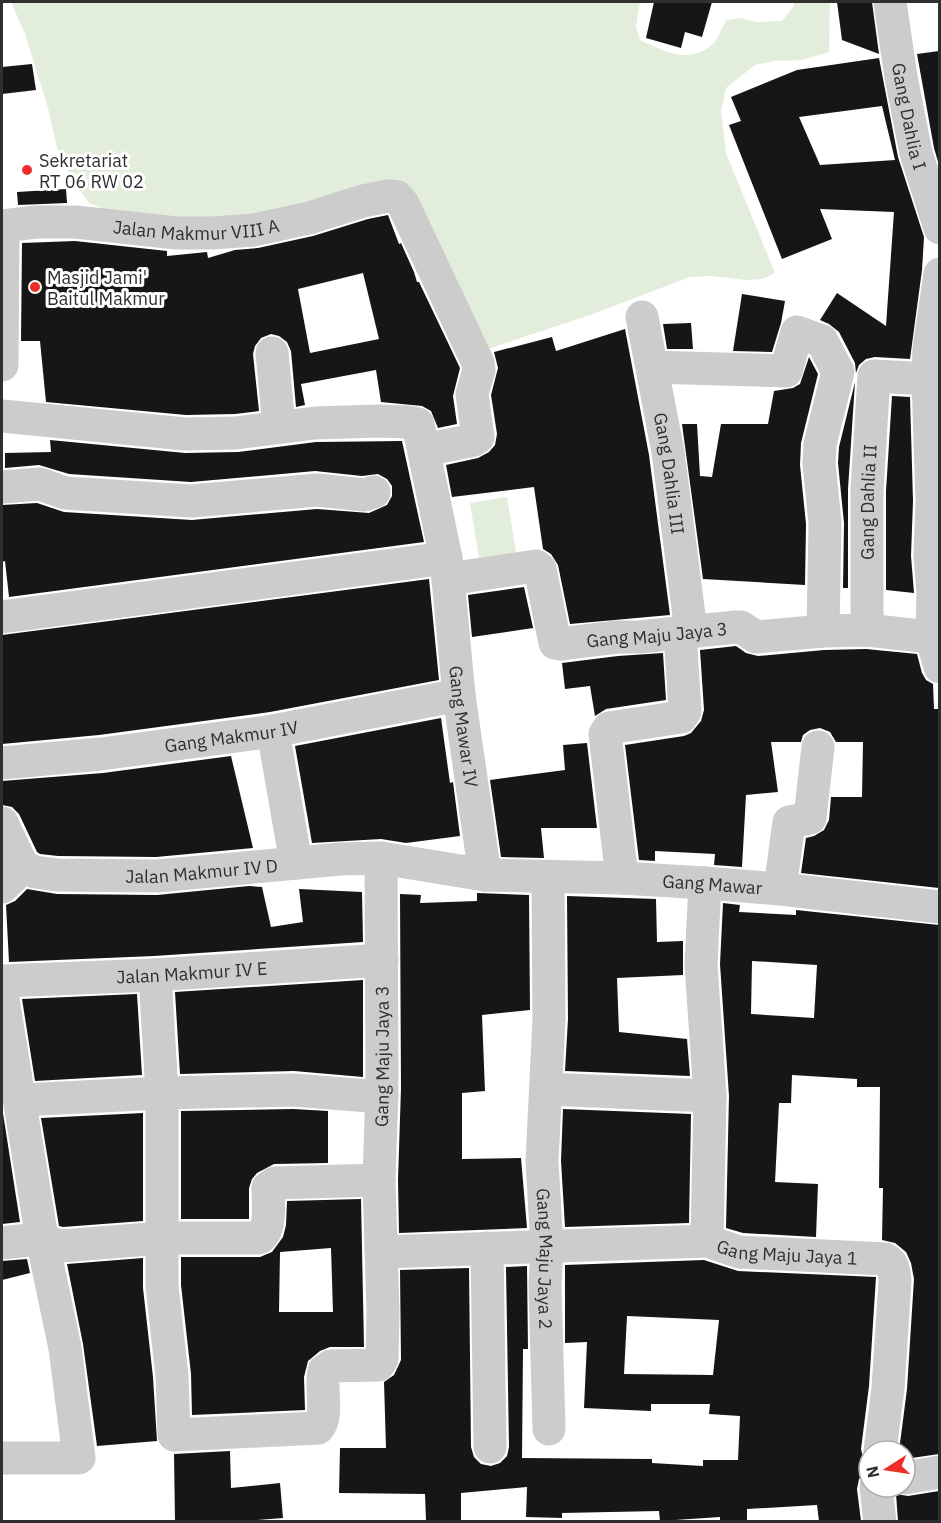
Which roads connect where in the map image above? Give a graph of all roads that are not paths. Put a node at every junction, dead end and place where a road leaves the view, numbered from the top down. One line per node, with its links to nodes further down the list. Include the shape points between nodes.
1 (890, 2): 3 (street, Gang Dahlia I, via 916,153)
2 (2, 226): 8 (street); 12 (street, Jalan Makmur VIII A, via 76,222 176,232 243,231 397,196 479,370 472,394 478,437)
3 (939, 228)
4 (939, 274): 7 (street)
5 (642, 317): 9 (street, Gang Dahlia III)
6 (272, 353): 11 (street)
7 (932, 359): 17 (street, Gang Dahlia II, via 874,376 867,490); 20 (street, via 930,555)
8 (2, 365)
9 (652, 368): 18 (street, via 786,371 797,332 822,340 838,372 820,444 825,523); 19 (street, Gang Dahlia III, via 668,452)
10 (2, 416): 11 (street, via 185,434)
11 (279, 427): 12 (street, Gang Mawar IV, via 407,422 418,424)
12 (424, 450): 15 (street, Gang Mawar IV)
13 (2, 488): 14 (street, via 40,484 65,493 191,501 317,490 364,495)
14 (374, 492)
15 (447, 569): 16 (street); 19 (street, Gang Maju Jaya 3, via 536,566 540,569 555,643); 21 (street, Gang Mawar IV)
16 (2, 617)
17 (867, 630): 18 (street, Gang Maju Jaya 3); 20 (street, Gang Maju Jaya 3)
18 (823, 631): 19 (street, Gang Maju Jaya 3, via 756,637 741,627)
19 (686, 632): 31 (street, Gang Dahlia III, via 686,711 681,717 609,728 605,734)
20 (937, 648)
21 (459, 694): 22 (street, Gang Makmur IV); 28 (street, Gang Mawar IV)
22 (273, 731): 24 (street, Gang Makmur IV); 27 (street)
23 (818, 747): 33 (street, via 810,818 789,822)
24 (2, 763)
25 (2, 823): 29 (street)
26 (381, 858): 27 (street, Jalan Makmur IV D); 28 (street); 35 (street, Gang Maju Jaya 3)
27 (296, 863): 29 (street, Jalan Makmur IV D, via 157,876 35,872)
28 (485, 875): 30 (street, Gang Mawar)
29 (12, 877)
30 (548, 877): 31 (street, Gang Mawar); 39 (street, Gang Maju Jaya 2)
31 (622, 878): 32 (street, Gang Mawar)
32 (705, 884): 33 (street, Gang Mawar); 41 (street, Gang Maju Jaya 1, via 701,964)
33 (780, 889): 34 (street, Gang Mawar)
34 (939, 907)
35 (382, 960): 36 (street, Jalan Makmur IV E); 42 (street, Gang Maju Jaya 3)
36 (155, 975): 37 (street, Jalan Makmur IV E); 40 (street)
37 (2, 981)
38 (2, 993): 43 (street)
39 (546, 1089): 41 (street); 49 (street, Gang Maju Jaya 2, via 542,1161)
40 (162, 1093): 42 (street, via 294,1090); 43 (street); 45 (street)
41 (710, 1096): 47 (street, Gang Maju Jaya 1)
42 (382, 1097): 44 (street, Gang Maju Jaya 3)
43 (21, 1100): 46 (street)
44 (379, 1180): 45 (street, via 275,1183 268,1188 267,1227 259,1238); 51 (street, Gang Maju Jaya 3)
45 (162, 1238): 46 (street, via 61,1246); 51 (street, Gang Maju Jaya 3, via 174,1435 318,1428 324,1415 324,1371 331,1366 370,1367 382,1359)
46 (42, 1239): 48 (street); 55 (street, via 65,1348 79,1458)
47 (707, 1241): 49 (street); 53 (street, Gang Maju Jaya 1, via 739,1252 890,1262 896,1281)
48 (2, 1243)
49 (547, 1247): 50 (street); 52 (street, Gang Maju Jaya 2)
50 (487, 1248): 51 (street); 54 (street)
51 (381, 1252)
52 (549, 1429)
53 (882, 1439)
54 (490, 1447)
55 (2, 1458)
56 (939, 1472): 57 (street)
57 (917, 1476)
58 (877, 1499): 59 (street)
59 (880, 1521)

